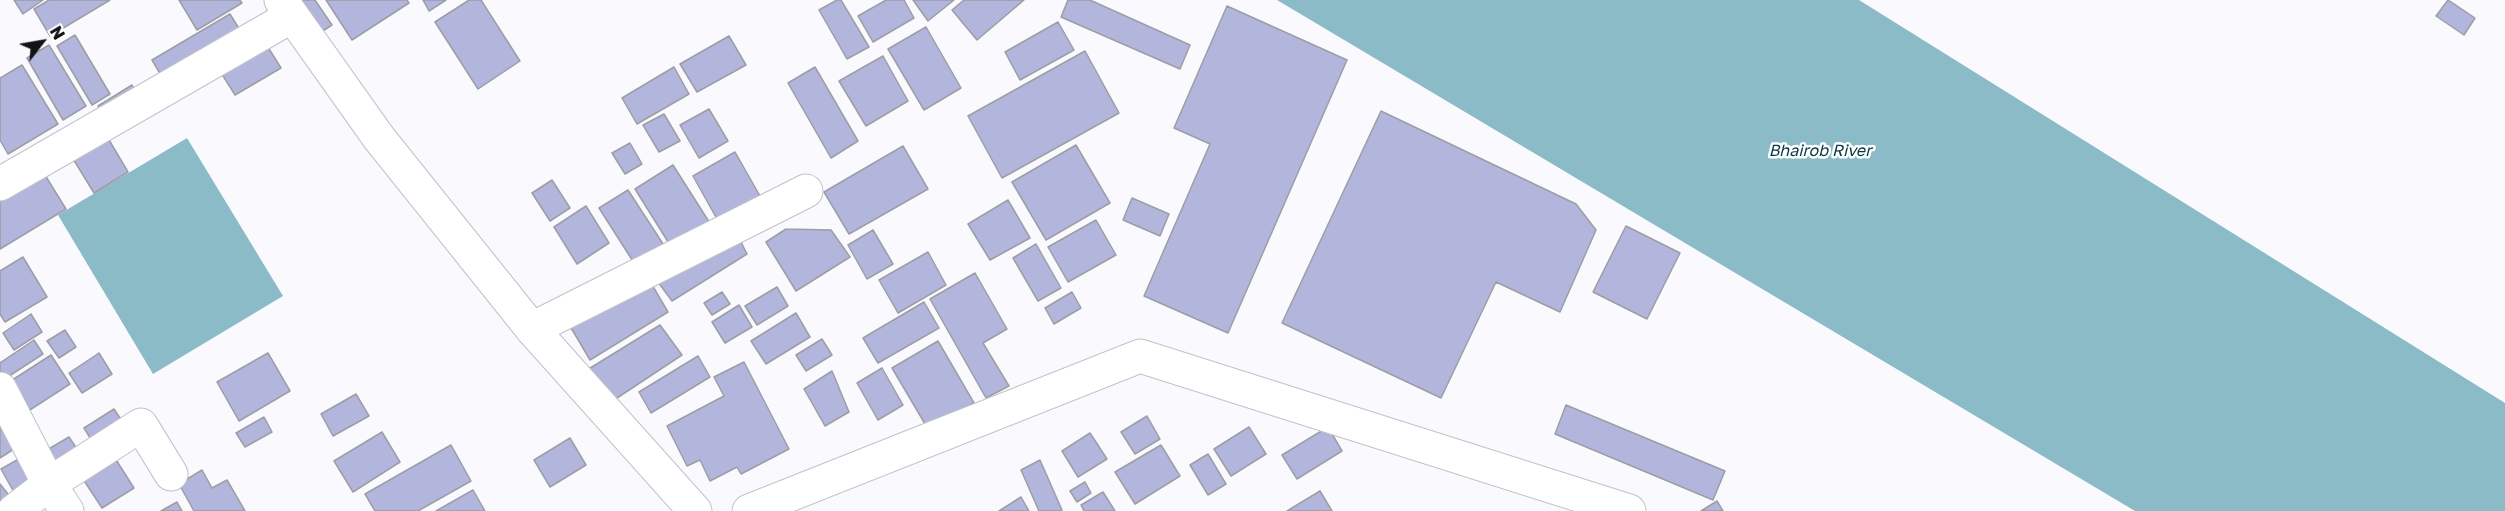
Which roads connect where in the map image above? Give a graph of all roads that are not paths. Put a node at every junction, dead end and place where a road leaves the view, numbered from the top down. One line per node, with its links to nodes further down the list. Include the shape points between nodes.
1 (286, 8): 2 (street); 4 (street, via 379,138)
2 (0, 184)
3 (806, 191): 4 (street)
4 (532, 329): 10 (street)
5 (0, 389): 7 (street)
6 (171, 474): 7 (street, via 141,426)
7 (49, 484): 8 (street); 9 (street)
8 (14, 511)
9 (67, 511)
10 (695, 511)
11 (749, 511): 12 (street, via 1140,356)
12 (1629, 511)

